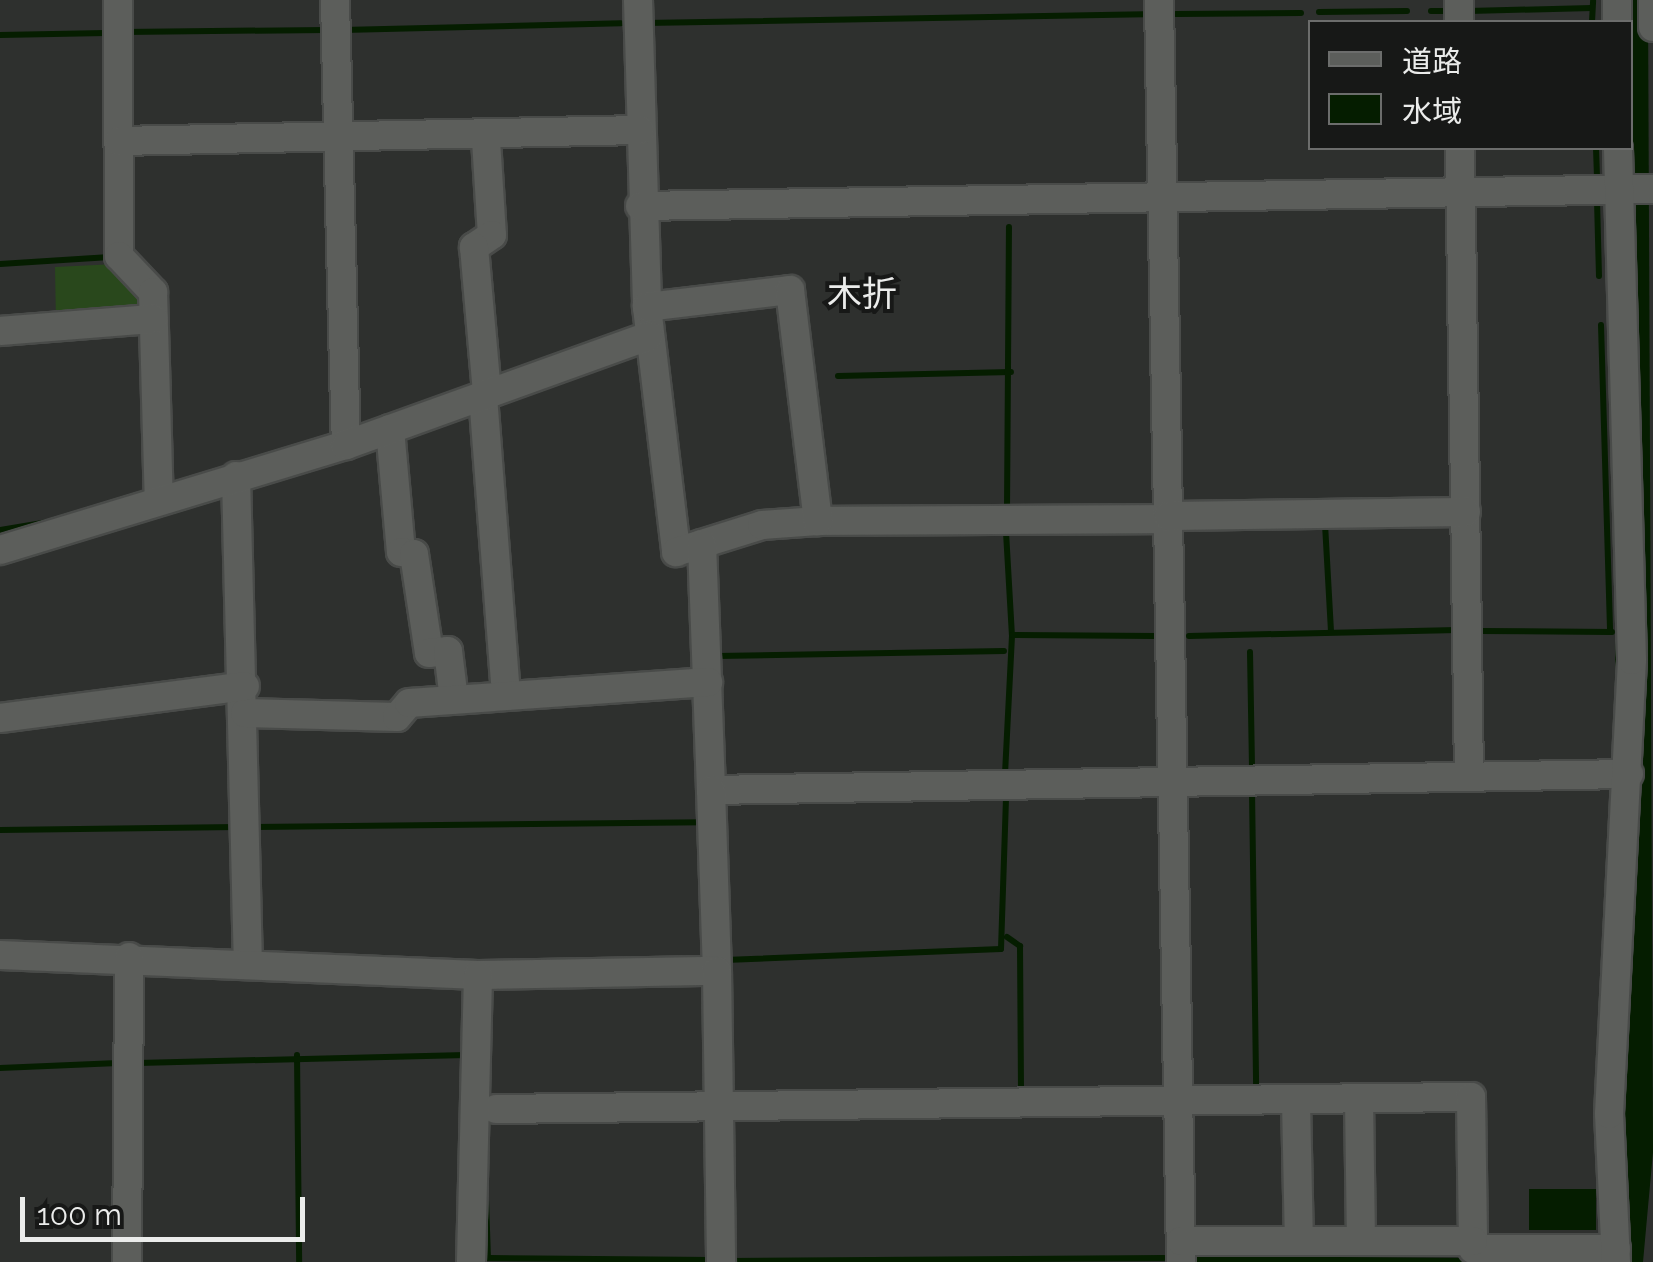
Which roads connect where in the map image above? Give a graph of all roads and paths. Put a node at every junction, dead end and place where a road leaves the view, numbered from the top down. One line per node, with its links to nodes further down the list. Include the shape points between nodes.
1 (118, 0): 10 (street)
2 (335, 0): 8 (street)
3 (638, 0): 7 (street)
4 (1159, 0): 15 (street)
5 (1653, 0): 6 (street)
6 (1653, 26)
7 (640, 130): 9 (street); 16 (street)
8 (338, 140): 9 (street); 10 (street); 23 (street)
9 (486, 140): 21 (street, via 492,235 474,247)
10 (119, 141): 18 (street, via 120,256 154,292)
11 (1460, 150): 14 (street)
12 (1619, 150): 13 (street)
13 (1636, 189): 14 (street); 36 (street)
14 (1461, 190): 15 (street); 26 (street)
15 (1162, 196): 16 (street); 27 (street)
16 (640, 206): 17 (street)
17 (647, 307): 20 (street); 28 (street, via 790,290)
18 (154, 319): 19 (street); 25 (street)
19 (0, 330)
20 (649, 336): 21 (street); 29 (street, via 671,452 676,552)
21 (485, 395): 22 (street); 32 (street)
22 (390, 430): 23 (street); 34 (street, via 400,552 414,554 429,653 448,652)
23 (346, 445): 24 (street)
24 (236, 476): 25 (street); 33 (street)
25 (159, 501): 30 (street)
26 (1466, 512): 27 (street); 37 (street)
27 (1168, 517): 28 (street); 38 (street)
28 (818, 521): 29 (street)
29 (702, 544): 31 (street)
30 (0, 550)
31 (708, 682): 32 (street); 39 (street)
32 (506, 696): 34 (street)
33 (245, 699): 34 (street, via 397,717 409,703); 35 (street); 42 (street)
34 (454, 700)
35 (0, 718)
36 (1629, 774): 37 (street); 54 (street, via 1609,1114)
37 (1470, 776): 38 (street)
38 (1172, 779): 39 (street); 47 (street)
39 (712, 790): 43 (street)
40 (0, 955): 41 (street)
41 (129, 956): 42 (street); 55 (street)
42 (248, 960): 44 (street)
43 (717, 971): 44 (street); 48 (street)
44 (478, 975): 56 (street)
45 (1360, 1100): 46 (street); 51 (street); 52 (street, via 1471,1097)
46 (1296, 1101): 47 (street); 50 (street)
47 (1178, 1103): 48 (street); 53 (street)
48 (720, 1106): 49 (street); 57 (street)
49 (496, 1109)
50 (1299, 1241): 51 (street); 53 (street)
51 (1361, 1241): 52 (street)
52 (1473, 1241): 54 (street, via 1473,1249)
53 (1181, 1252)
54 (1616, 1256)
55 (127, 1262)
56 (471, 1262)
57 (721, 1262)

